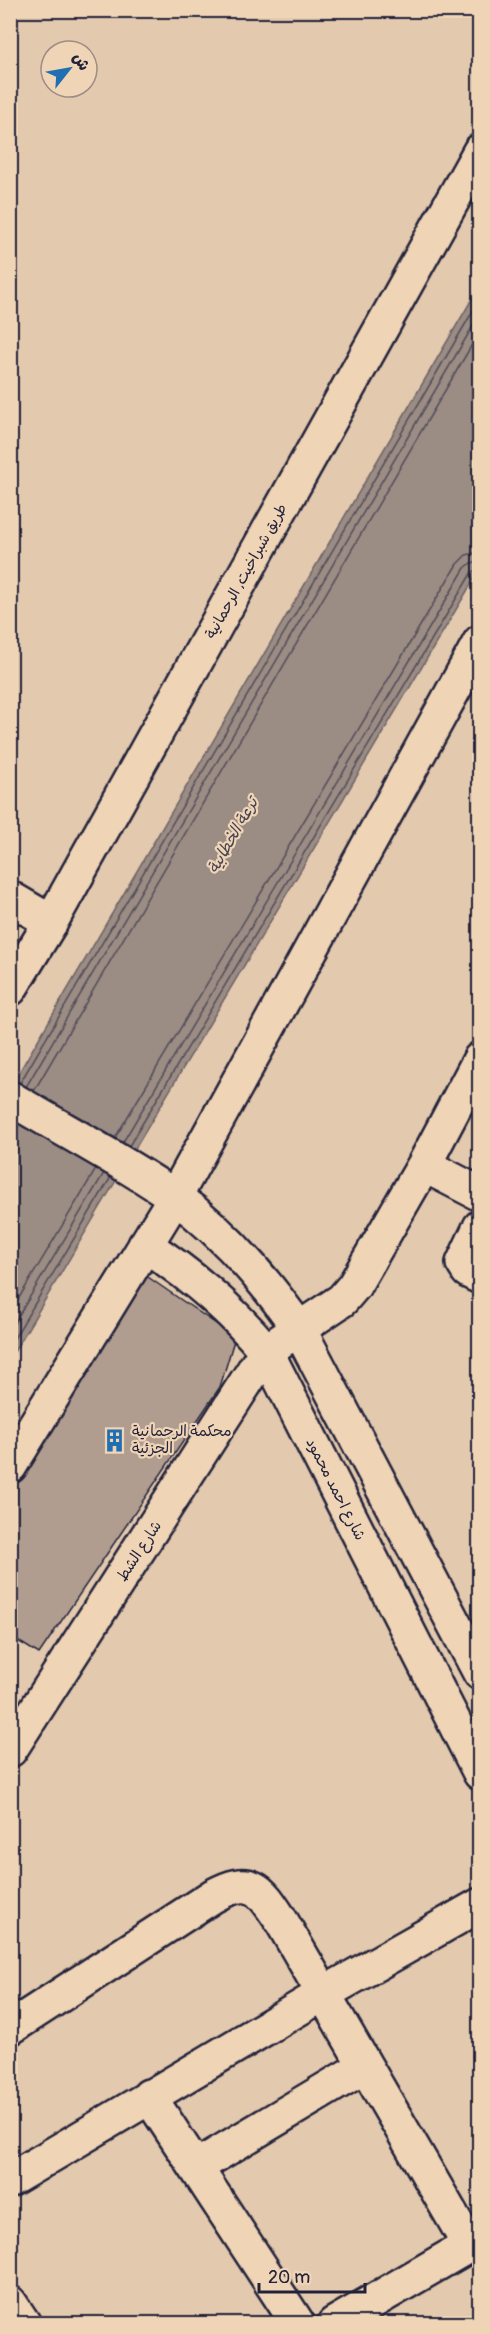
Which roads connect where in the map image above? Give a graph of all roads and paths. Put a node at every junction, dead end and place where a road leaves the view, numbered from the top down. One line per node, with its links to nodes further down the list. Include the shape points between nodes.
1 (480, 151): 4 (street, طريق شبراخيت, الرحمانية)
2 (480, 642): 10 (street)
3 (14, 900): 4 (street)
4 (51, 922): 5 (street, طريق شبراخيت, الرحمانية)
5 (10, 989)
6 (480, 1059): 8 (street)
7 (10, 1098): 10 (street)
8 (424, 1165): 9 (street); 14 (street, via 354,1286 342,1300)
9 (480, 1194)
10 (175, 1197): 12 (street); 14 (street, via 245,1260)
11 (480, 1227): 13 (street, via 462,1263)
12 (145, 1245): 15 (street, شارع احمد محمود, via 211,1293 238,1317); 16 (street)
13 (480, 1277)
14 (299, 1329): 15 (street); 17 (street)
15 (266, 1351): 18 (street, شارع الشط); 19 (street, شارع احمد محمود)
16 (10, 1466)
17 (480, 1673)
18 (10, 1750)
19 (480, 1773)
20 (480, 1905): 21 (street)
21 (323, 1994): 22 (street, via 262,1892 248,1885 230,1886); 23 (street); 24 (street)
22 (10, 2028)
23 (365, 2066): 25 (street); 27 (street)
24 (149, 2096): 25 (street); 26 (street)
25 (196, 2167): 30 (street)
26 (10, 2180)
27 (474, 2242): 31 (street)
28 (10, 2303): 29 (street)
29 (24, 2324)
30 (298, 2324)
31 (334, 2324)

